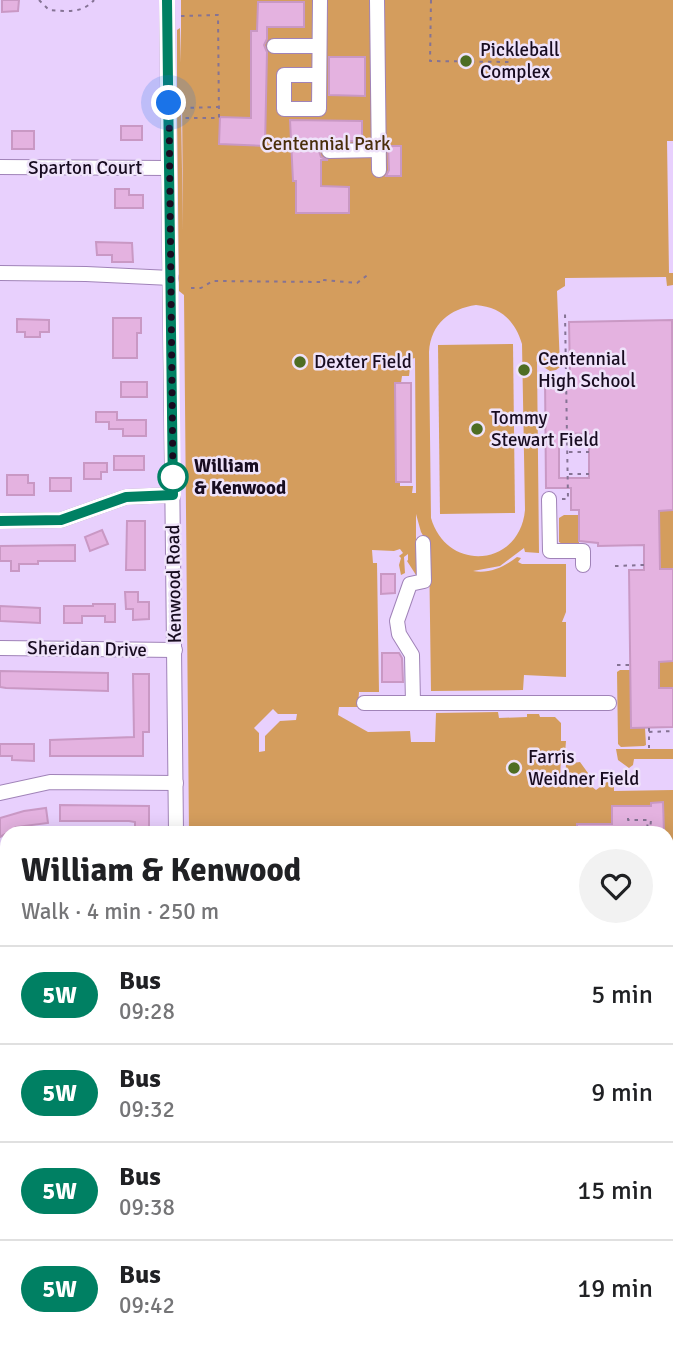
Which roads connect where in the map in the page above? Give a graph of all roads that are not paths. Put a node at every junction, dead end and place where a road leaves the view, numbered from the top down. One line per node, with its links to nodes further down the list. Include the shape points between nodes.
1 (167, 0): 10 (street, Kenwood Road)
2 (320, 0): 5 (street)
3 (377, 0): 7 (street)
4 (274, 46): 5 (street)
5 (319, 46): 6 (street)
6 (319, 75)
7 (379, 150): 8 (street); 11 (street)
8 (329, 151)
9 (0, 167): 10 (street, Sparton Court)
10 (169, 168): 13 (street, Kenwood Road)
11 (379, 170)
12 (0, 273): 13 (street)
13 (171, 278): 14 (street, Kenwood Road)
14 (173, 495): 16 (street, via 126,497 61,520); 20 (street, Kenwood Road)
15 (549, 499): 18 (street, via 550,551 583,551)
16 (0, 521)
17 (423, 543): 23 (street, via 424,581 410,584 397,621 412,655)
18 (583, 565)
19 (0, 648): 20 (street, Sheridan Drive)
20 (175, 650): 24 (street, Kenwood Road)
21 (364, 703): 23 (street)
22 (609, 703): 23 (street)
23 (413, 704)
24 (176, 783): 25 (street, via 50,782); 26 (street, Kenwood Road)
25 (0, 793)
26 (176, 826)

